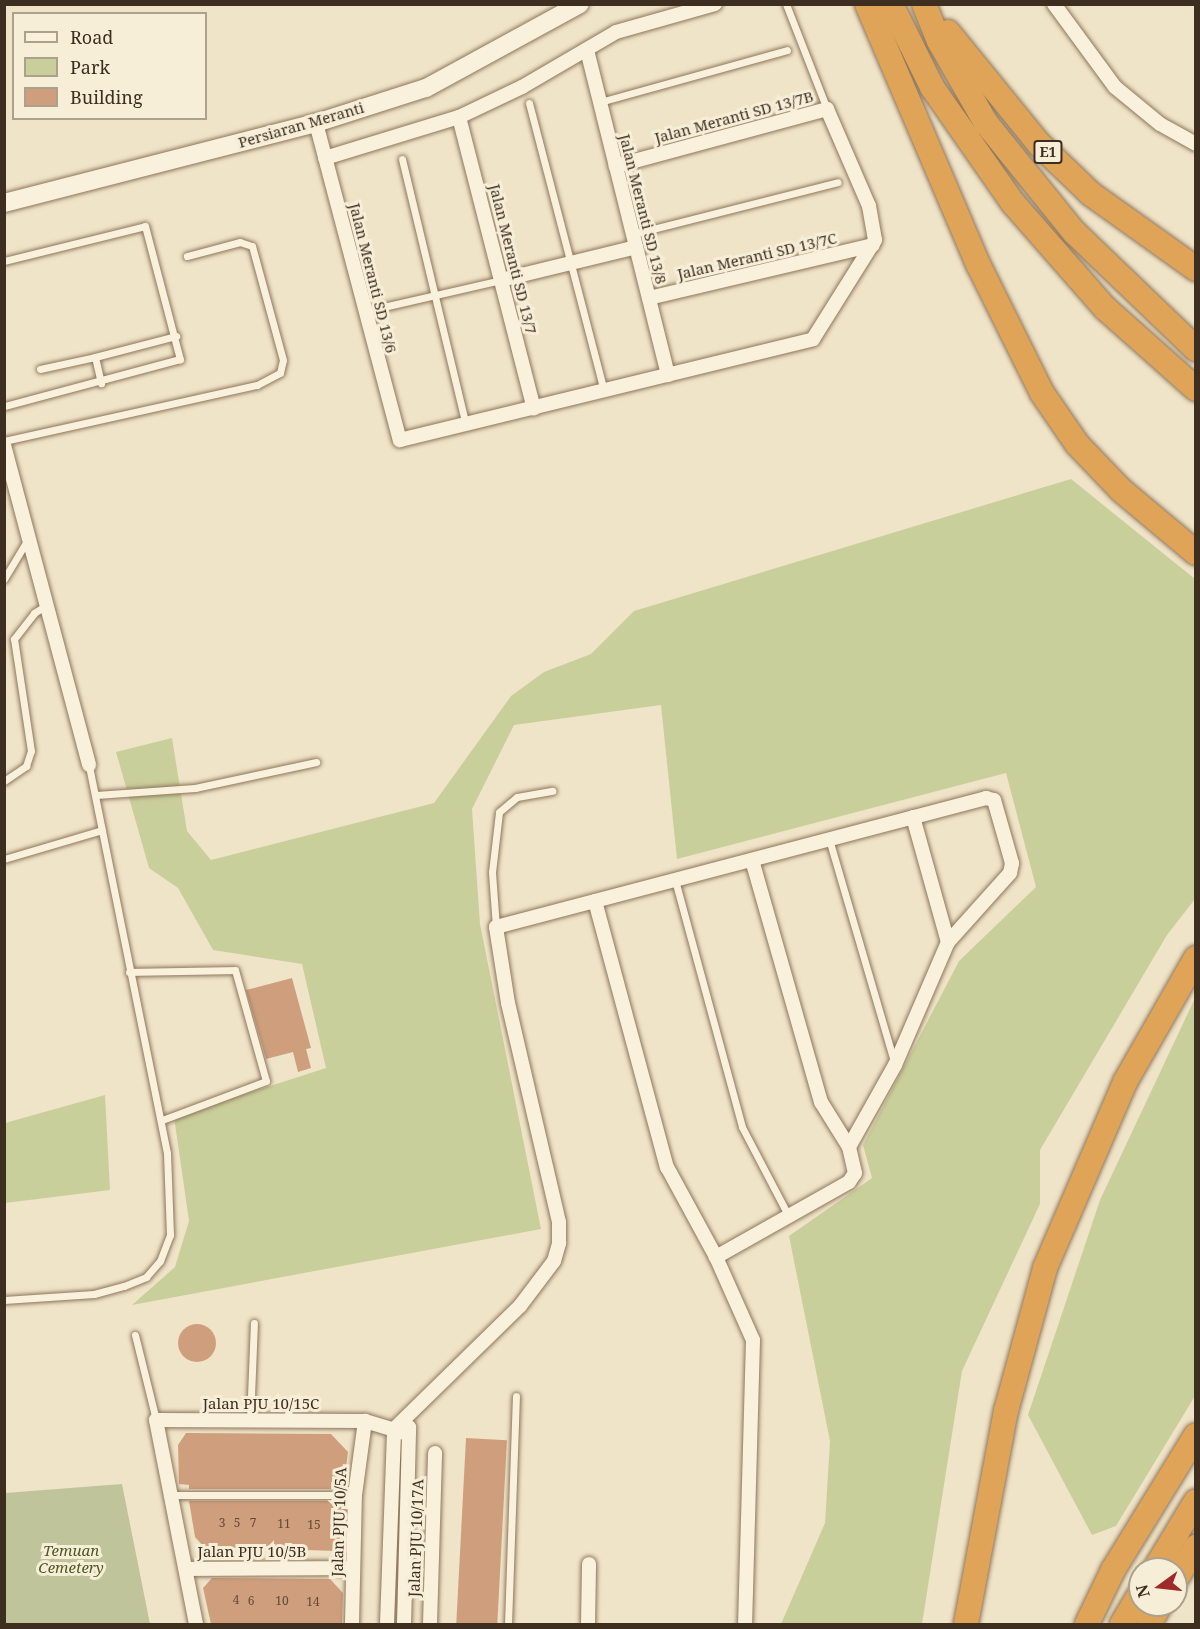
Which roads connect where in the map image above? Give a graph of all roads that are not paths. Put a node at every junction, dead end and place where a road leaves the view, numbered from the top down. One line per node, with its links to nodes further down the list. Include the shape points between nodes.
1 (580, 4): 15 (street, Persiaran Meranti, via 426,88)
2 (714, 4): 9 (street, via 616,32)
3 (786, 4): 13 (lane)
4 (867, 4): 45 (highway, via 978,264 1042,393 1077,444 1120,490)
5 (891, 4): 38 (highway, via 932,87 1013,203 1105,308)
6 (924, 4): 33 (highway, via 939,41 986,123 1074,232)
7 (930, 4): 27 (highway, E1, via 986,84 1039,144 1091,194)
8 (1054, 4): 16 (street, via 1115,87 1151,118)
9 (587, 50): 11 (street, Jalan Meranti SD 13/8); 14 (street)
10 (787, 50): 11 (lane)
11 (600, 102): 19 (street, Jalan Meranti SD 13/8)
12 (529, 103): 26 (lane)
13 (827, 109): 19 (street, Jalan Meranti SD 13/7B); 23 (street, via 874,223)
14 (459, 117): 17 (street); 28 (street, Jalan Meranti SD 13/7)
15 (316, 123): 17 (street, Jalan Meranti SD 13/6); 21 (street, Persiaran Meranti)
16 (1196, 144)
17 (325, 158): 31 (street, Jalan Meranti SD 13/6)
18 (402, 159): 29 (lane)
19 (616, 166): 22 (street, Jalan Meranti SD 13/8)
20 (838, 182): 22 (lane)
21 (4, 203)
22 (634, 240): 26 (street); 30 (street, Jalan Meranti SD 13/8)
23 (873, 245): 30 (street, Jalan Meranti SD 13/7C); 36 (street, via 813,339)
24 (187, 256): 43 (lane, via 240,242 252,246 283,360 280,372 257,385)
25 (4, 261): 32 (lane, via 145,226)
26 (568, 263): 28 (street); 39 (lane)
27 (1196, 269)
28 (501, 279): 29 (lane); 41 (street, Jalan Meranti SD 13/7)
29 (432, 296): 31 (lane); 42 (lane)
30 (649, 298): 36 (street, Jalan Meranti SD 13/8)
31 (366, 311): 42 (street, Jalan Meranti SD 13/6, via 400,440)
32 (176, 336): 34 (lane); 37 (lane, via 180,359 175,363)
33 (1196, 349)
34 (95, 357): 35 (lane); 37 (lane)
35 (40, 369)
36 (668, 375): 39 (street)
37 (101, 382): 40 (lane)
38 (1196, 389)
39 (604, 391): 41 (street)
40 (4, 406)
41 (534, 409): 42 (street)
42 (466, 426)
43 (4, 443): 44 (street)
44 (30, 537): 46 (lane); 47 (street)
45 (1196, 553)
46 (4, 579)
47 (48, 605): 49 (street); 50 (lane, via 34,613 14,639 31,751 26,766)
48 (315, 762): 52 (lane, via 195,788)
49 (89, 765): 52 (lane)
50 (4, 781)
51 (552, 790): 60 (lane, via 517,797 499,812 492,872)
52 (96, 795): 54 (lane)
53 (913, 817): 55 (street); 61 (street); 61 (street, via 986,798 996,804 1012,869)
54 (102, 830): 56 (lane); 63 (lane)
55 (829, 839): 57 (street); 64 (lane)
56 (4, 859)
57 (753, 860): 58 (street); 66 (street, via 821,1102)
58 (675, 880): 59 (street); 67 (lane, via 742,1126)
59 (595, 901): 60 (street); 68 (street, via 667,1167)
60 (496, 927): 73 (street, via 508,1004 559,1222 559,1243 554,1261 520,1306)
61 (948, 942): 64 (street)
62 (1196, 958): 98 (highway, via 1125,1082 1045,1268 1006,1411)
63 (129, 972): 65 (lane); 65 (lane, via 235,970 266,1081)
64 (895, 1065): 66 (street)
65 (162, 1120): 69 (lane, via 173,1209 170,1235 160,1261 146,1276 124,1286 94,1293)
66 (849, 1147): 67 (street, via 855,1160 849,1182)
67 (788, 1215): 68 (street)
68 (716, 1257): 97 (street, via 753,1340)
69 (4, 1300)
70 (254, 1323): 75 (lane)
71 (135, 1335): 74 (lane)
72 (516, 1396): 95 (lane)
73 (412, 1413): 77 (street); 78 (street)
74 (156, 1420): 75 (street, Jalan PJU 10/15C); 82 (street)
75 (250, 1421): 76 (street, Jalan PJU 10/15C)
76 (365, 1421): 77 (street, Jalan PJU 10/15C); 81 (street, Jalan PJU 10/5A)
77 (394, 1429): 78 (street, Jalan PJU 10/15C); 92 (street)
78 (408, 1434): 93 (street)
79 (1196, 1435): 99 (highway, via 1113,1570)
80 (435, 1453): 94 (street, Jalan PJU 10/17A)
81 (355, 1494): 82 (lane); 88 (street, Jalan PJU 10/5A)
82 (171, 1495): 89 (street)
83 (1196, 1501): 85 (highway)
84 (1196, 1547): 86 (highway)
85 (1162, 1557)
86 (1188, 1560)
87 (590, 1564): 96 (street)
88 (353, 1568): 89 (street, Jalan PJU 10/5B); 91 (street, Jalan PJU 10/5A)
89 (186, 1569): 90 (street)
90 (196, 1624)
91 (352, 1624)
92 (387, 1624)
93 (404, 1624)
94 (430, 1624)
95 (507, 1624)
96 (588, 1624)
97 (745, 1624)
98 (966, 1624)
99 (1087, 1624)

